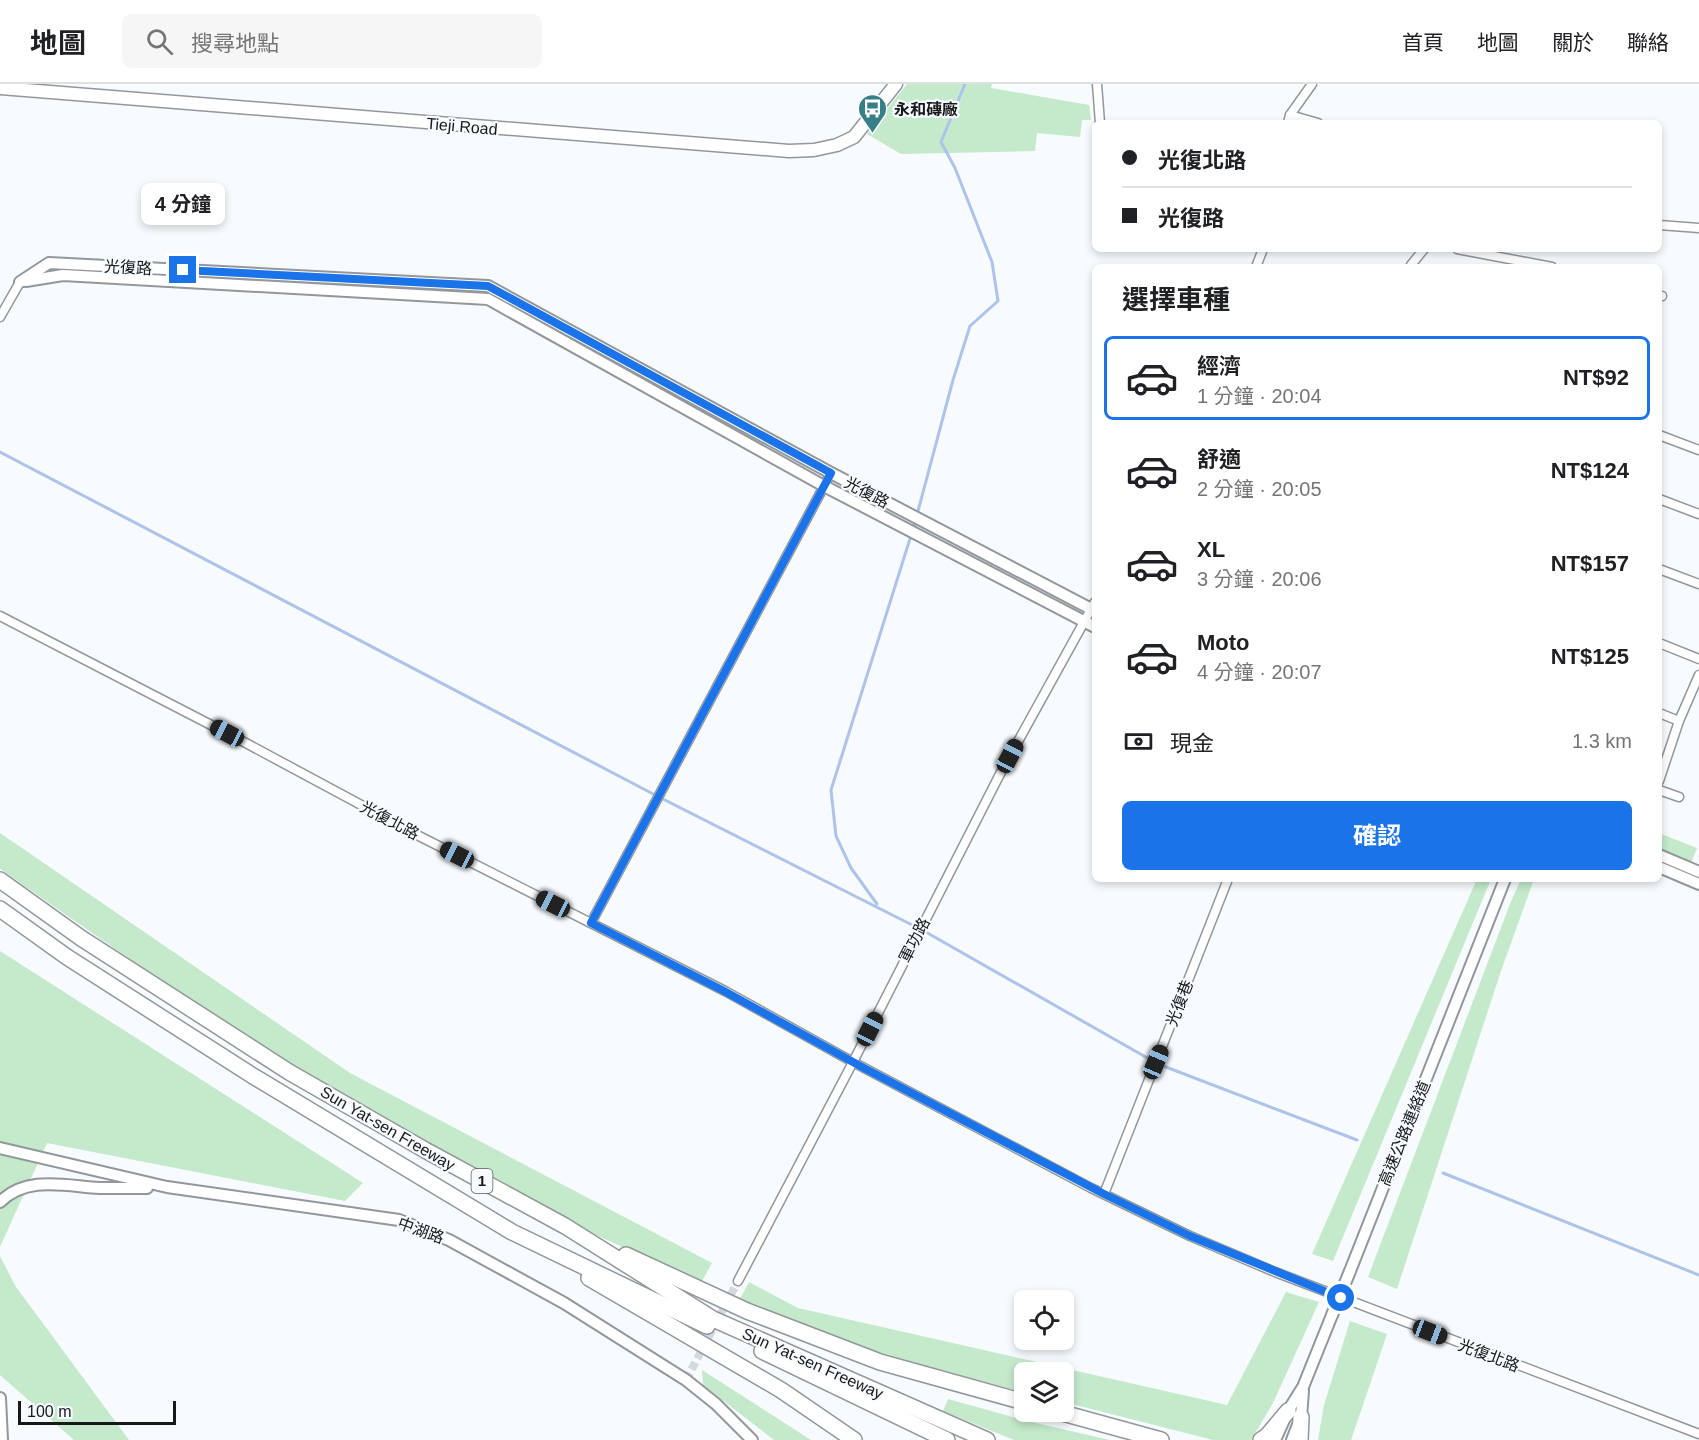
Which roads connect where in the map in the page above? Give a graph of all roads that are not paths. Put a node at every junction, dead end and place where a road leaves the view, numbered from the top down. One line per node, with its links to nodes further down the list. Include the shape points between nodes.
1 (896, 84): 4 (main road, Tieji Road, via 854,137 814,150 789,151)
2 (1097, 84): 6 (street)
3 (1312, 84): 5 (street)
4 (0, 88)
5 (1289, 119)
6 (1100, 120)
7 (1662, 225): 8 (street)
8 (1699, 228)
9 (1473, 252): 10 (street)
10 (1536, 264)
11 (20, 282): 12 (street, 光復路); 15 (street, 光復路, via 49,263 488,286); 16 (street, 光復路, via 63,275 488,299)
12 (0, 317)
13 (1662, 436): 14 (street)
14 (1699, 450)
15 (831, 473): 16 (street); 21 (street, 光復路)
16 (824, 486): 24 (street, 光復路); 41 (street)
17 (1662, 500): 18 (street)
18 (1699, 514)
19 (1662, 570): 20 (street)
20 (1699, 584)
21 (1092, 606)
22 (1092, 610): 24 (street, 軍功路)
23 (0, 616): 41 (street, 光復北路)
24 (1084, 622): 25 (street, 光復路); 42 (street, 軍功路, via 1030,718)
25 (1092, 626)
26 (1662, 644): 27 (street)
27 (1699, 659)
28 (1699, 675): 30 (street)
29 (1662, 714): 30 (street)
30 (1680, 721): 31 (street)
31 (1662, 772)
32 (1662, 791): 33 (street)
33 (1679, 797)
34 (1662, 857): 36 (street)
35 (1662, 868): 36 (street)
36 (1698, 876)
37 (0, 880): 47 (highway, Sun Yat-sen Freeway / 1, via 81,938 289,1072)
38 (1227, 882): 45 (street, 光復巷)
39 (1503, 882): 52 (street, 高速公路連絡道, bridge)
40 (0, 909): 48 (highway, Sun Yat-sen Freeway / 1, via 67,957 254,1076)
41 (591, 923): 42 (street, 光復北路)
42 (853, 1062): 45 (street, 光復北路); 49 (street, 軍功路)
43 (0, 1148): 44 (street, 中湖路)
44 (167, 1188): 46 (street, via 43,1183 9,1192); 56 (street, 中湖路, via 399,1220 449,1240 564,1302 686,1380)
45 (1104, 1194): 54 (street, 光復北路, via 1275,1272)
46 (0, 1202)
47 (565, 1226): 51 (highway, via 747,1311 880,1362); 59 (highway, Sun Yat-sen Freeway / 1, via 713,1319)
48 (512, 1232): 57 (highway, via 781,1390); 58 (highway, Sun Yat-sen Freeway / 1)
49 (738, 1281)
50 (0, 1398): 55 (street)
51 (1014, 1399)
52 (1294, 1414): 61 (highway); 62 (street, 高速公路連絡道); 63 (street, 高速公路連絡道); 64 (highway)
53 (1074, 1416): 60 (highway)
54 (1699, 1434)
55 (2, 1440)
56 (752, 1440)
57 (854, 1440)
58 (947, 1440)
59 (987, 1440)
60 (1161, 1440)
61 (1261, 1440)
62 (1275, 1440)
63 (1292, 1440)
64 (1300, 1440)

